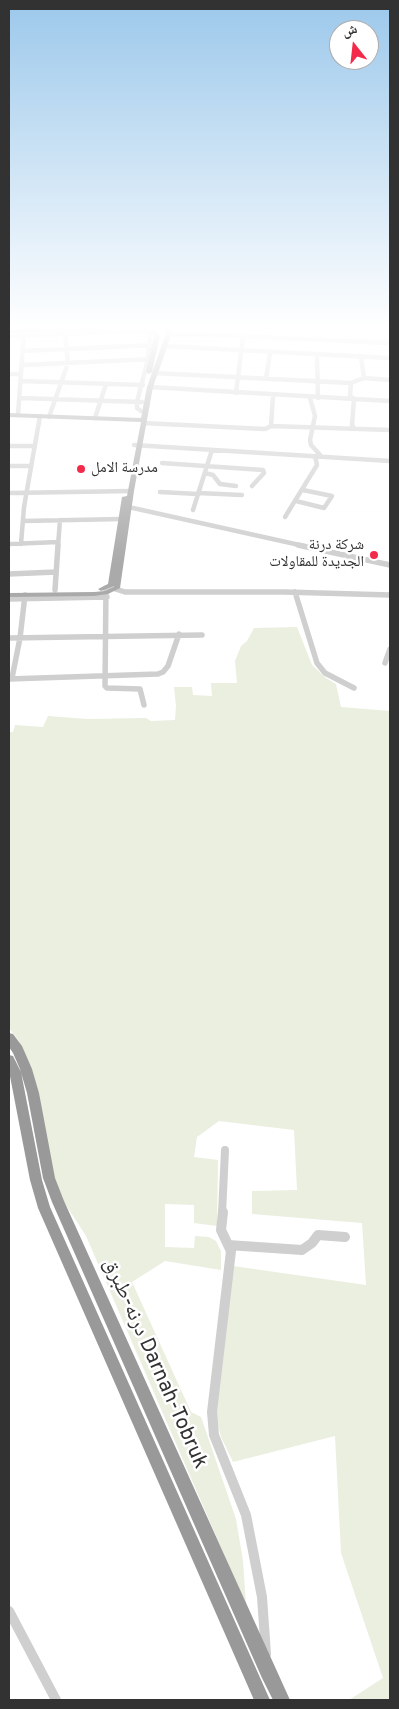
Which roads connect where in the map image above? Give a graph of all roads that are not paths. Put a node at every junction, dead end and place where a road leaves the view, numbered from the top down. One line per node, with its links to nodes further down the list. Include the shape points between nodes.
1 (19, 405): 9 (street)
2 (52, 405): 10 (street)
3 (100, 405): 13 (street)
4 (140, 405): 14 (main road)
5 (144, 405): 14 (main road)
6 (273, 405): 15 (street)
7 (312, 405): 16 (street, via 315,416)
8 (354, 405): 17 (street)
9 (18, 415): 11 (main road); 12 (main road)
10 (49, 416): 12 (main road); 13 (main road)
11 (9, 417): 12 (main road)
12 (40, 418): 14 (main road); 21 (street)
13 (96, 418): 14 (main road)
14 (143, 421): 15 (street, via 265,429); 19 (main road)
15 (271, 426): 16 (street)
16 (312, 428): 17 (street); 23 (street, via 310,443)
17 (354, 428): 18 (street)
18 (390, 430)
19 (136, 445): 22 (street); 33 (main road)
20 (9, 446): 21 (street)
21 (34, 446): 27 (street)
22 (212, 450): 23 (street); 28 (street)
23 (318, 456): 24 (street); 32 (street, via 317,465)
24 (390, 461)
25 (162, 463): 28 (street)
26 (9, 466): 27 (street)
27 (31, 466): 36 (street)
28 (207, 466): 29 (street); 31 (street, via 263,470 264,473)
29 (205, 472): 30 (street, via 213,475 220,484); 37 (street)
30 (236, 486)
31 (252, 486)
32 (303, 490): 39 (street); 39 (street, via 332,496 324,508)
33 (128, 492): 36 (street); 40 (main road)
34 (160, 492): 37 (street)
35 (9, 493): 36 (street)
36 (27, 493): 45 (street)
37 (198, 494): 38 (street); 41 (street)
38 (242, 495)
39 (296, 502): 42 (street)
40 (127, 506): 43 (main road); 49 (street); 54 (main road, via 119,584)
41 (193, 510)
42 (285, 517)
43 (122, 519): 44 (street); 54 (main road)
44 (60, 520): 45 (street); 46 (street)
45 (23, 521): 48 (street)
46 (58, 542): 48 (street); 50 (street)
47 (9, 544): 48 (street)
48 (21, 544)
49 (390, 565)
50 (56, 572): 51 (street); 53 (street)
51 (9, 574)
52 (9, 590): 53 (main road)
53 (55, 590): 54 (main road)
54 (108, 591): 55 (street); 58 (main road); 62 (street)
55 (295, 592): 57 (street); 69 (street, via 317,664 325,673)
56 (9, 595): 58 (main road)
57 (390, 595)
58 (25, 597): 59 (street); 64 (street)
59 (9, 600)
60 (180, 634): 61 (street); 62 (street); 67 (street, via 163,672)
61 (202, 635)
62 (106, 636): 64 (street); 67 (street)
63 (9, 638): 64 (street)
64 (20, 638): 68 (street)
65 (390, 650): 66 (street)
66 (385, 663)
67 (104, 676): 68 (street); 70 (street, via 107,688 140,689)
68 (11, 678)
69 (354, 688)
70 (144, 704)
71 (9, 1038): 77 (highway, درنه-طبرق Darnah-Tobruk, via 26,1069 49,1178 58,1202)
72 (9, 1060): 79 (highway, درنه-طبرق Darnah-Tobruk, via 15,1072 44,1208)
73 (225, 1150): 75 (street, via 221,1230)
74 (345, 1237): 75 (street, via 318,1235 302,1250)
75 (228, 1245): 77 (street, via 230,1262 212,1421 222,1458 246,1515 262,1598)
76 (9, 1612): 78 (street)
77 (268, 1672): 80 (highway, درنه-طبرق Darnah-Tobruk)
78 (56, 1700)
79 (262, 1700)
80 (282, 1700)

